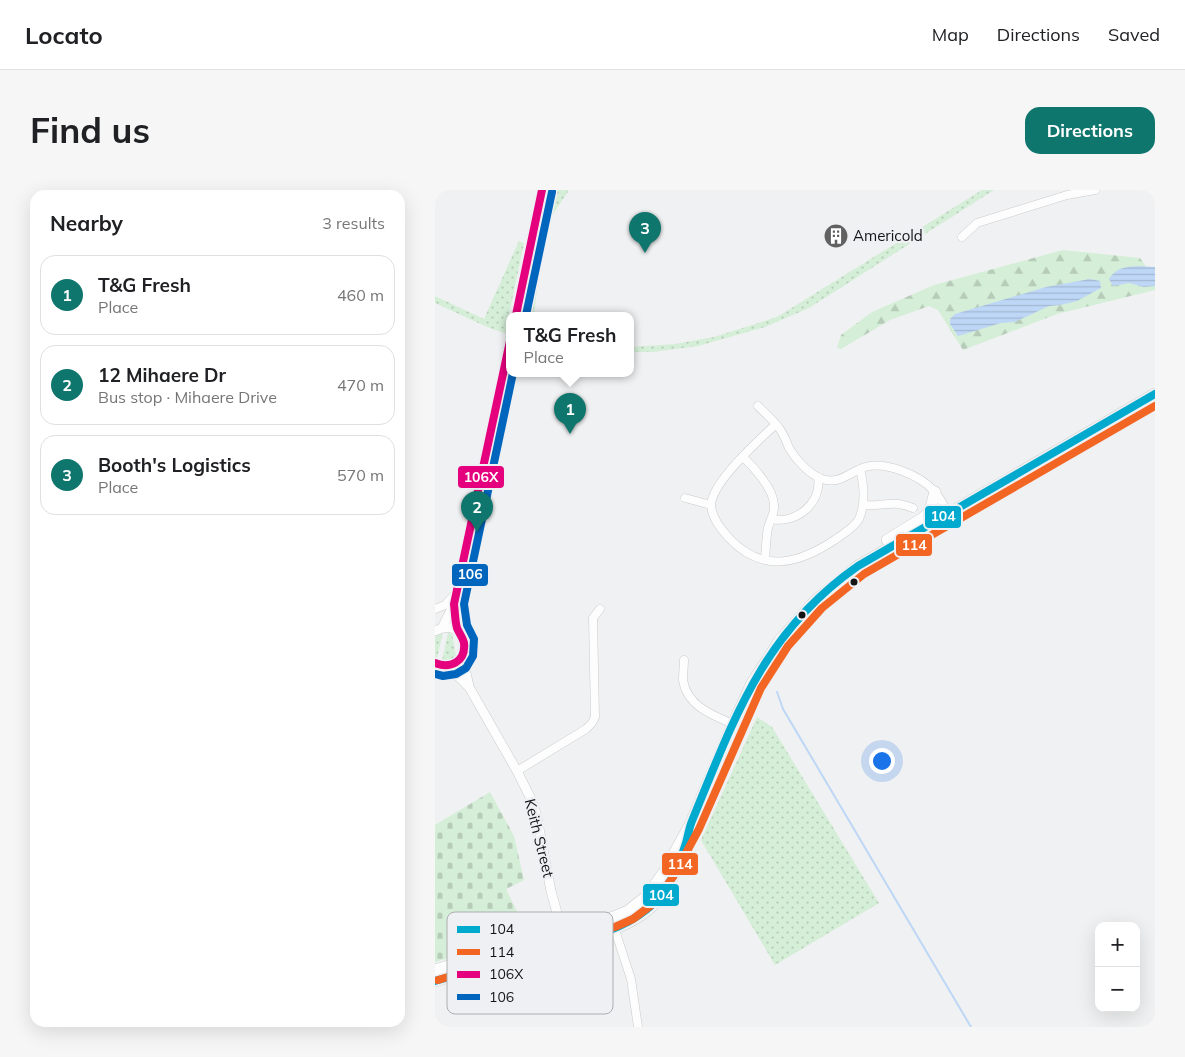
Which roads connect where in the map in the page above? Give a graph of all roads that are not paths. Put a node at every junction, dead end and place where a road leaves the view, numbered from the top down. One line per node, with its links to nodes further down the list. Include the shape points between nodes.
1 (542, 190): 4 (main road)
2 (1095, 190): 3 (street, via 1067,194 977,223)
3 (962, 237)
4 (517, 312)
5 (506, 359): 21 (main road)
6 (1155, 394): 17 (highway)
7 (758, 406): 8 (street)
8 (776, 424): 9 (street); 11 (street, via 793,454)
9 (743, 457): 14 (street, via 714,492); 18 (street, via 755,468 769,490 775,506)
10 (860, 469): 11 (street, via 839,480); 12 (street, via 874,465 899,470 915,476); 15 (street, via 864,487)
11 (818, 477): 18 (street, via 815,498 804,512 791,519)
12 (935, 492): 17 (street); 20 (highway, via 930,511 923,518 876,547)
13 (685, 498): 14 (street)
14 (711, 505): 19 (street, via 714,519 737,547 751,556)
15 (863, 506): 16 (street, via 900,503); 19 (street, via 852,528 826,545 796,560)
16 (913, 508)
17 (948, 513): 20 (highway)
18 (771, 519): 19 (street)
19 (765, 559)
20 (857, 566): 32 (highway, via 815,601 780,640 752,683)
21 (457, 592): 22 (main road); 23 (street, via 445,605)
22 (454, 604): 25 (main road); 26 (main road, Keith Street)
23 (435, 609)
24 (600, 609): 33 (street, via 593,618 595,716 592,723)
25 (438, 627): 26 (main road)
26 (459, 633): 27 (main road, Keith Street, via 464,642)
27 (462, 657): 30 (main road, via 456,664); 31 (main road, Keith Street)
28 (684, 660): 32 (street, via 683,680 695,704)
29 (435, 663): 30 (main road)
30 (448, 666): 31 (main road, Keith Street)
31 (469, 687): 33 (main road, Keith Street)
32 (733, 724): 35 (highway, via 690,825 663,872 649,895)
33 (517, 770): 34 (main road, Keith Street, via 533,803)
34 (557, 912)
35 (613, 923): 38 (street, via 631,979)
36 (447, 977): 37 (highway)
37 (435, 981)
38 (637, 1027)

